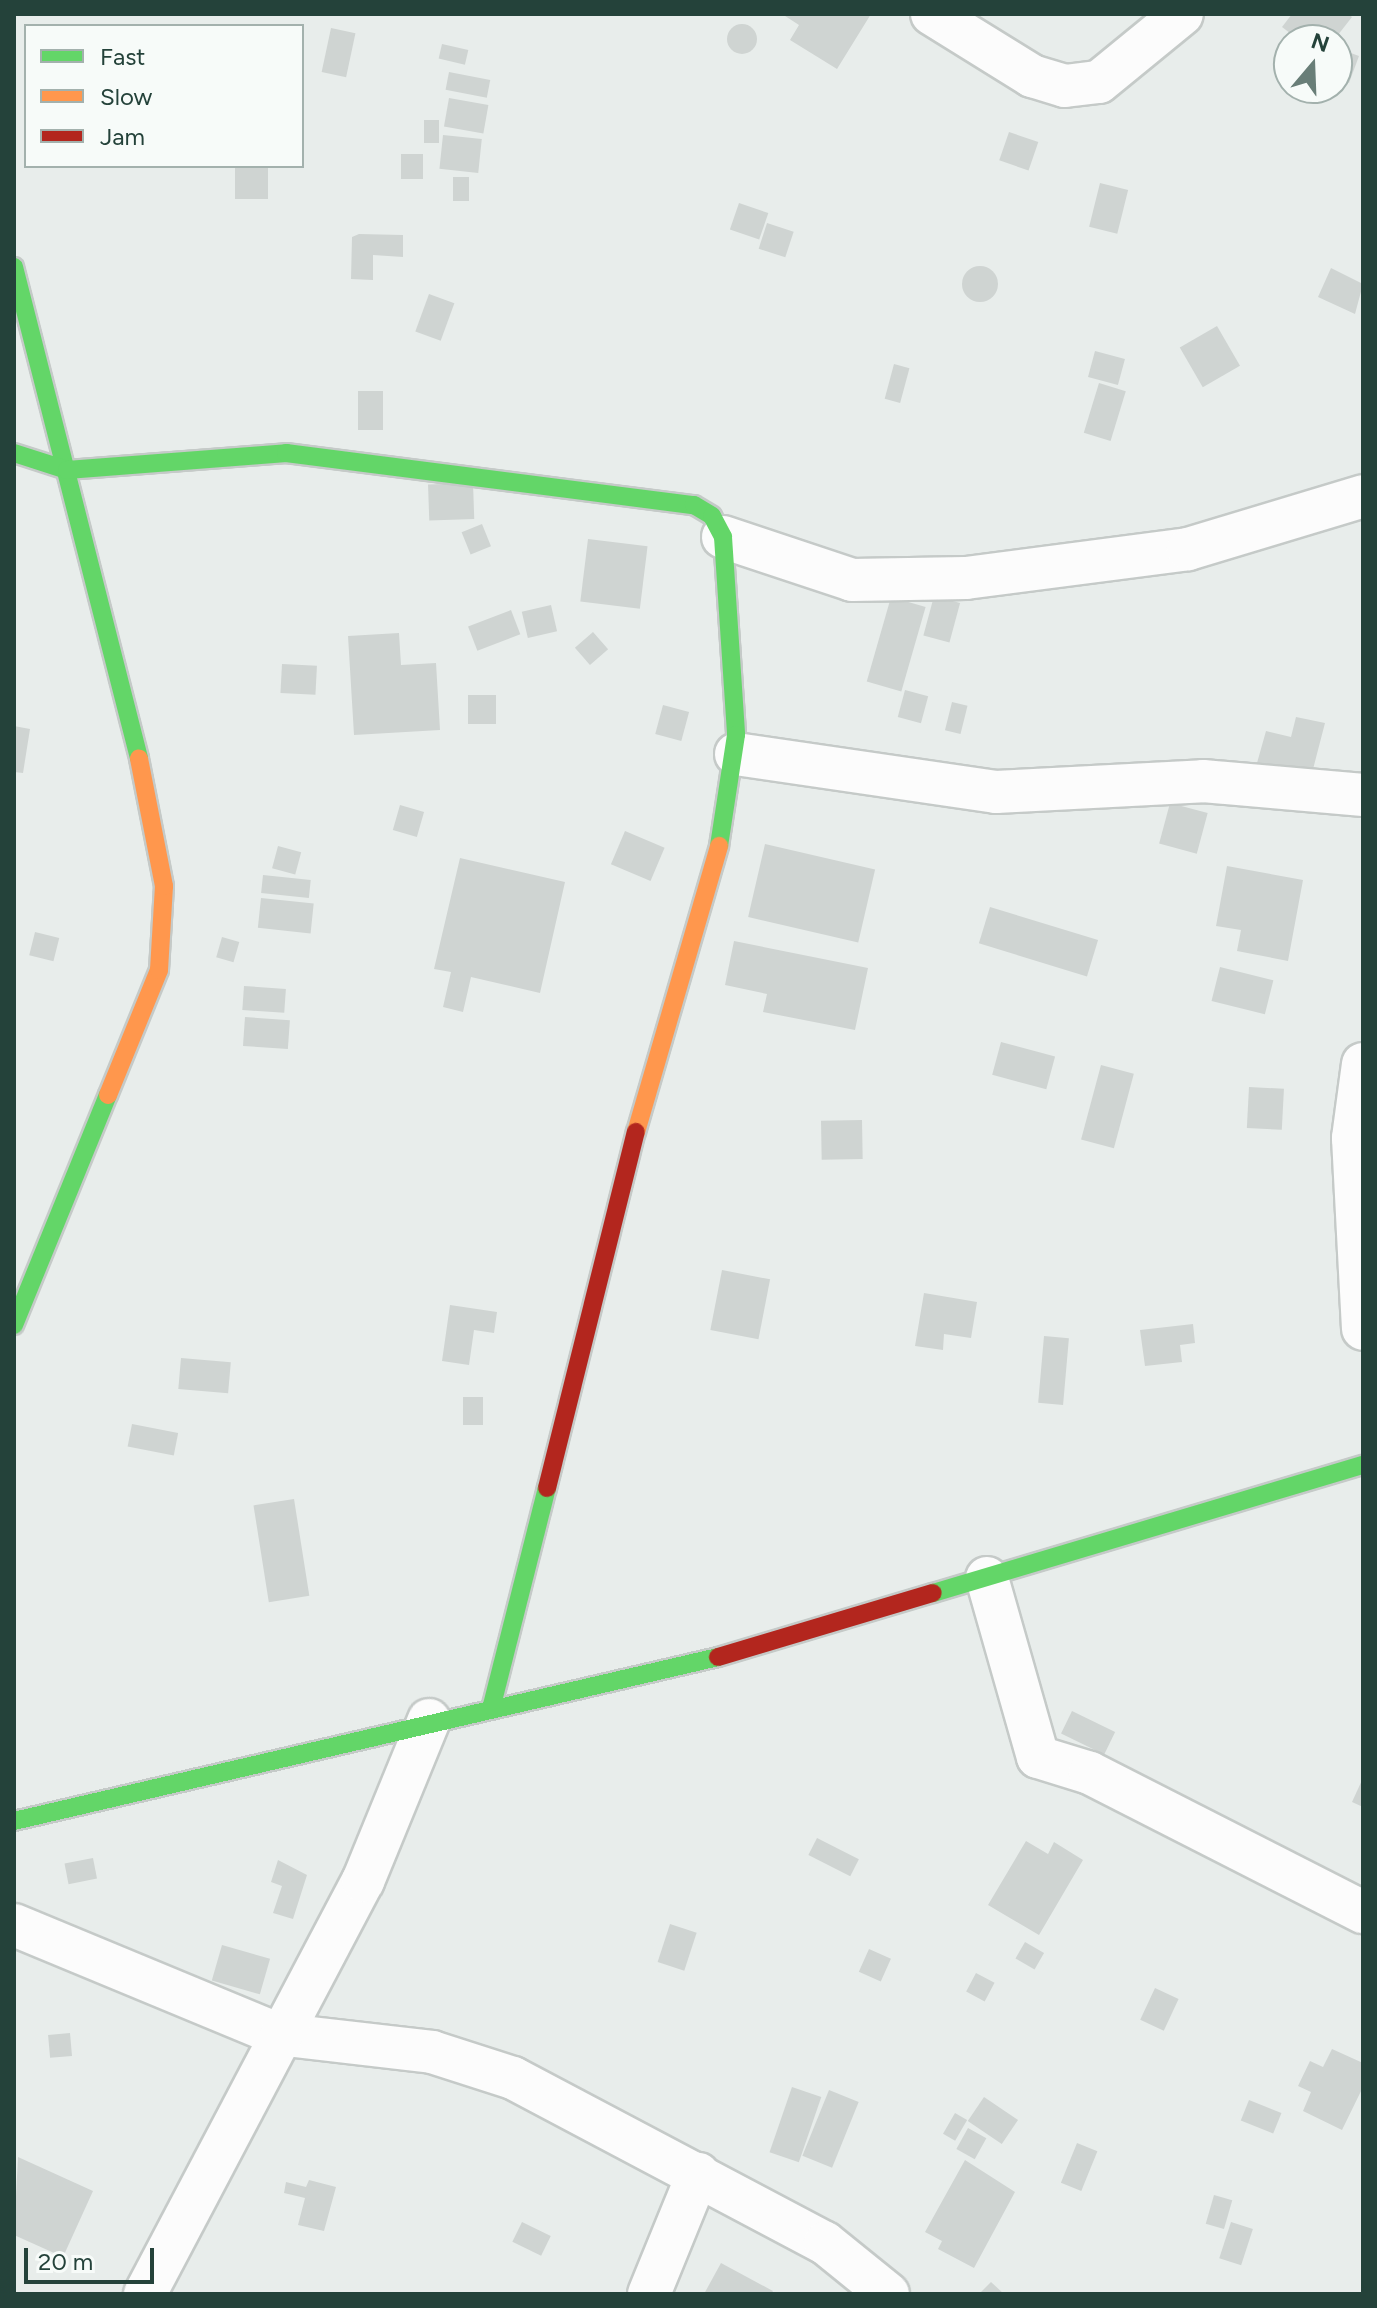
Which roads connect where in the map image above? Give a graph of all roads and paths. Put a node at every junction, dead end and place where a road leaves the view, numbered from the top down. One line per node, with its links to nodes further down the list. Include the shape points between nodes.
1 (932, 14): 2 (street, via 1032,76 1065,86 1099,82)
2 (1182, 14)
3 (14, 267): 5 (street)
4 (14, 453): 5 (street)
5 (67, 470): 7 (street, via 286,453 342,458 694,505 712,516); 11 (street, via 130,710 164,886 159,970)
6 (1363, 496): 7 (street, via 1188,549 966,578 852,580)
7 (723, 537): 8 (street)
8 (736, 754): 9 (street, via 996,792 1203,781); 15 (street, via 729,811 643,1104)
9 (1363, 795)
10 (1363, 1064): 12 (street, via 1353,1138)
11 (14, 1325)
12 (1363, 1329)
13 (1363, 1465): 14 (street)
14 (987, 1578): 15 (street, via 730,1654); 18 (street, via 1038,1757 1090,1773)
15 (492, 1705): 16 (street)
16 (429, 1720): 17 (street); 20 (street, via 363,1881)
17 (14, 1821)
18 (1363, 1912)
19 (14, 1925): 20 (street)
20 (277, 2034): 21 (street, via 432,2052 513,2078); 22 (street)
21 (698, 2174): 23 (street); 24 (street, via 825,2243)
22 (145, 2294)
23 (649, 2294)
24 (888, 2294)

